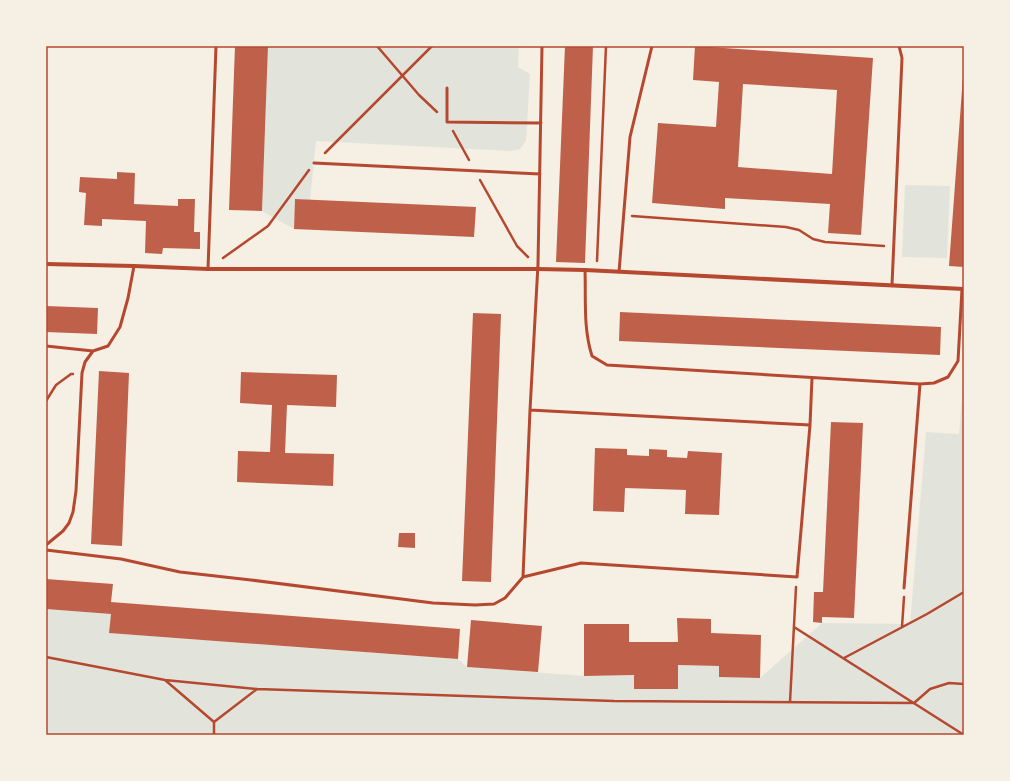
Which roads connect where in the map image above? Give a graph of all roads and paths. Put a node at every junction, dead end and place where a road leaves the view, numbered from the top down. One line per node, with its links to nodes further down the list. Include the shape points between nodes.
1 (216, 46): 18 (lane)
2 (377, 46): 8 (path)
3 (542, 46): 9 (lane)
4 (606, 46): 21 (path)
5 (652, 46): 13 (lane, via 630,137)
6 (899, 46): 14 (lane, via 902,58)
7 (447, 88): 8 (lane)
8 (447, 122): 9 (lane); 11 (path)
9 (541, 123): 12 (lane)
10 (314, 164): 11 (lane)
11 (475, 171): 12 (lane); 16 (path, via 517,246)
12 (540, 174): 16 (lane)
13 (624, 216): 14 (path, via 786,227 825,242); 22 (lane)
14 (894, 246): 23 (lane)
15 (46, 264): 17 (street)
16 (538, 264): 19 (lane)
17 (134, 266): 18 (street); 26 (lane, via 120,327 108,346)
18 (208, 269): 19 (street)
19 (538, 269): 20 (street); 31 (lane)
20 (585, 270): 21 (street); 28 (lane, via 588,343 592,356 607,365)
21 (596, 270): 22 (street)
22 (619, 272): 23 (street)
23 (892, 285): 24 (street)
24 (963, 289): 29 (lane, via 958,361 948,377 934,383)
25 (46, 346): 26 (lane)
26 (93, 351): 27 (lane, via 85,362)
27 (82, 373): 30 (path, via 66,377 56,385); 33 (lane, via 76,491 72,512 63,531)
28 (812, 378): 29 (lane); 32 (lane)
29 (920, 384): 37 (lane)
30 (46, 401)
31 (530, 410): 32 (lane); 35 (lane)
32 (810, 425): 36 (lane)
33 (46, 545)
34 (46, 550): 35 (lane, via 121,559 180,572 433,603 494,604 505,598)
35 (523, 577): 36 (lane, via 581,563)
36 (797, 577): 39 (path)
37 (904, 588): 40 (path)
38 (964, 592): 40 (path)
39 (794, 627): 42 (path); 46 (path)
40 (902, 627): 42 (path)
41 (46, 657): 43 (path)
42 (844, 658): 47 (path)
43 (165, 680): 45 (path); 48 (path)
44 (964, 684): 47 (path, via 949,683 930,689)
45 (257, 689): 46 (path, via 614,701); 48 (path)
46 (790, 702): 47 (path)
47 (914, 702): 50 (path)
48 (214, 722): 49 (path)
49 (214, 735)
50 (964, 735)

